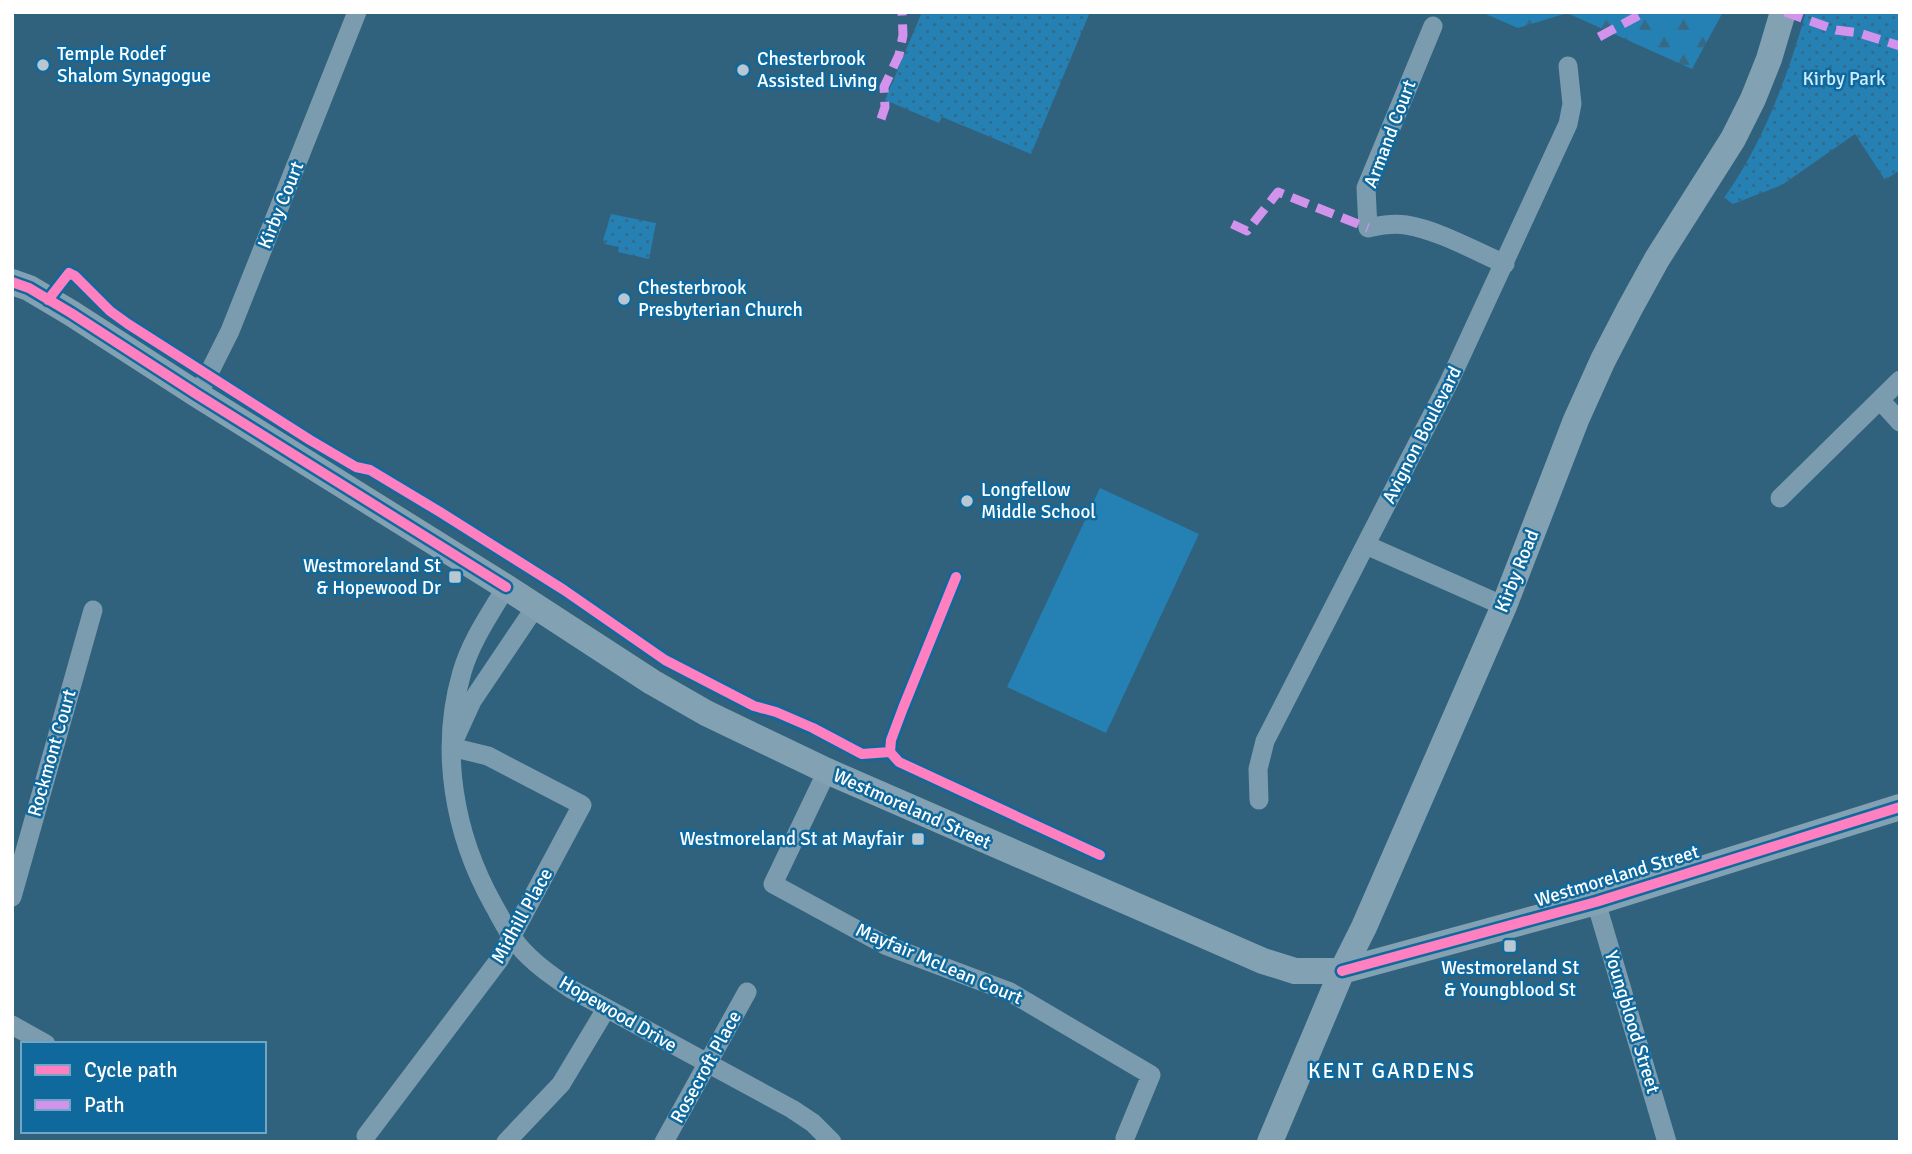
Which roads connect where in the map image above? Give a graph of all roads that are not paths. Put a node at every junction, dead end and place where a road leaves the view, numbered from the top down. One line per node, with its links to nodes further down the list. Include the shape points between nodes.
1 (357, 12): 8 (street, Kirby Court, via 230,331)
2 (1783, 12): 15 (main road, Kirby Road, via 1754,99 1603,360)
3 (1433, 26): 5 (street, Armand Court, via 1367,188 1368,228 1407,225)
4 (1568, 65): 5 (street, Avignon Boulevard, via 1572,104 1568,124)
5 (1504, 264): 12 (street, Avignon Boulevard)
6 (12, 282): 8 (main road, Westmoreland Street, via 71,313)
7 (1900, 380): 9 (street)
8 (198, 395): 13 (main road, Westmoreland Street)
9 (1880, 400): 10 (street); 11 (street)
10 (1900, 422)
11 (1780, 498)
12 (1366, 545): 15 (street); 19 (street, Avignon Boulevard, via 1265,741 1258,769)
13 (506, 587): 14 (main road, Westmoreland Street); 17 (street, Hopewood Drive, via 462,670 452,713)
14 (536, 606): 17 (street, Hopewood Drive, via 472,701); 18 (main road, Westmoreland Street, via 693,706)
15 (1504, 606): 24 (main road, Kirby Road)
16 (93, 610): 21 (street, Rockmont Court)
17 (451, 747): 23 (street, Hopewood Drive, via 455,799 467,845 485,890); 23 (street, Midhill Place, via 482,753 582,805)
18 (827, 771): 24 (main road, Westmoreland Street, via 1263,961 1295,971); 31 (street, Mayfair McLean Court, via 773,884 885,945 1010,992 1152,1075)
19 (1259, 800)
20 (1900, 807): 22 (main road, Westmoreland Street)
21 (12, 897)
22 (1595, 902): 24 (main road, Westmoreland Street); 36 (street, Youngblood Street)
23 (513, 938): 26 (street, Hopewood Drive, via 548,973); 30 (street, Midhill Place)
24 (1342, 971): 35 (main road, Kirby Road)
25 (747, 992): 29 (street, Rosecroft Place)
26 (606, 1009): 29 (street, Hopewood Drive); 32 (street, via 561,1084)
27 (12, 1025): 28 (street)
28 (42, 1042)
29 (708, 1064): 33 (street, Rosecroft Place); 34 (street, Hopewood Drive, via 801,1115)
30 (366, 1136)
31 (1125, 1138)
32 (506, 1142)
33 (664, 1142)
34 (832, 1142)
35 (1270, 1142)
36 (1667, 1142)

